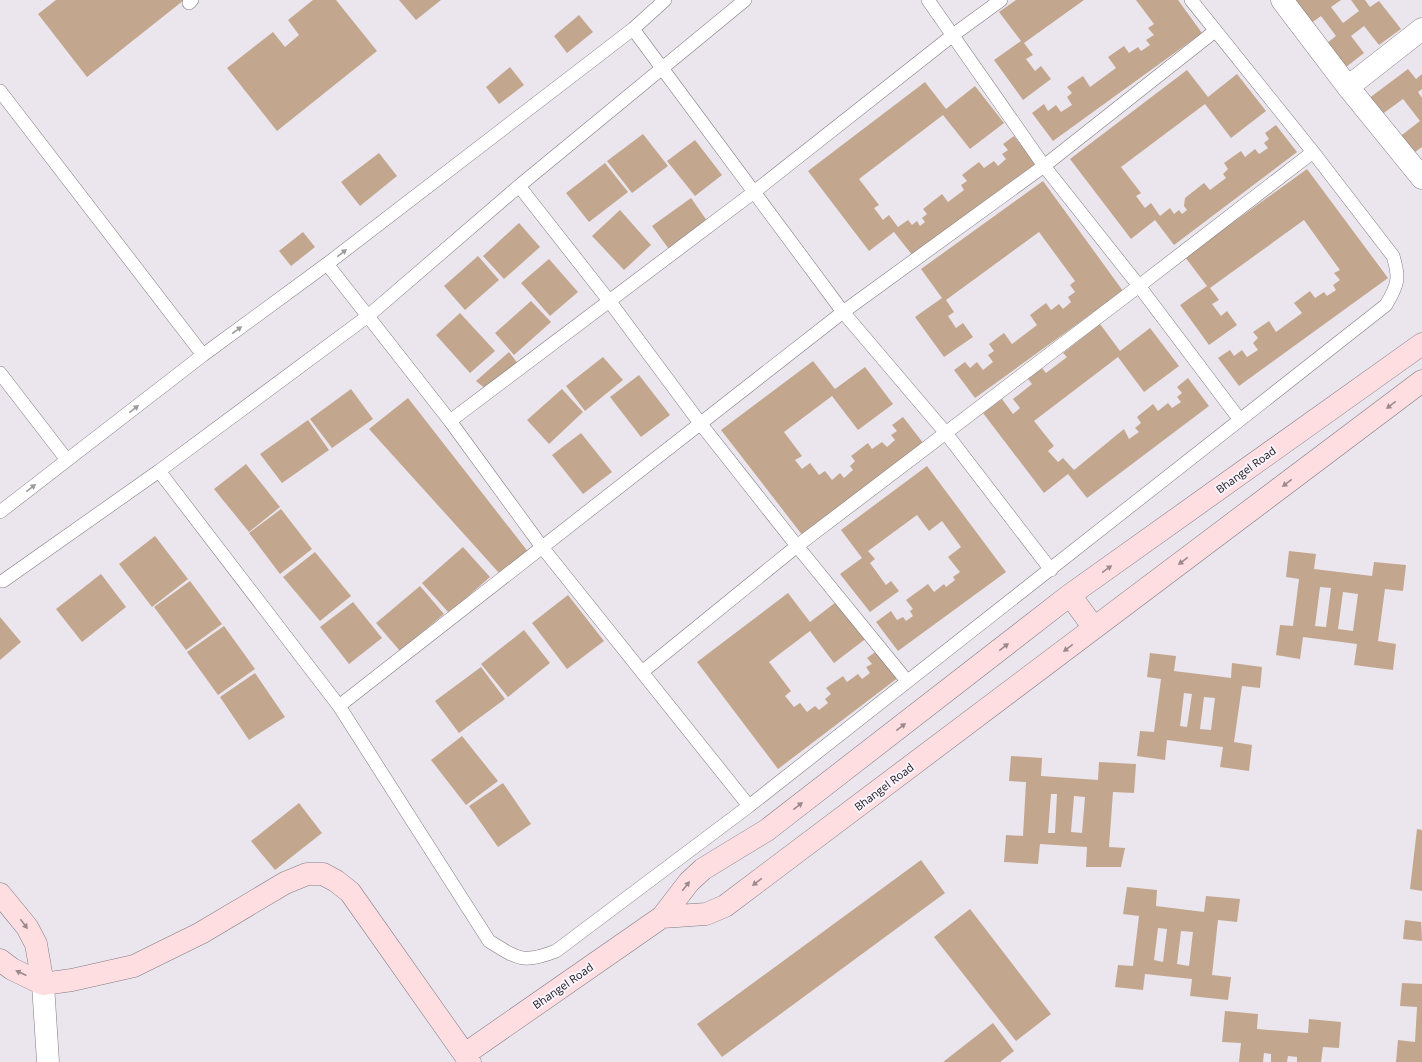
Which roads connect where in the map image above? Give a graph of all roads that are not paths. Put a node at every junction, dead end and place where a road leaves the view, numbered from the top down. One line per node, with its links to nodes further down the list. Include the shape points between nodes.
1 (666, 0): 7 (lane)
2 (745, 0): 11 (lane)
3 (928, 0): 10 (lane)
4 (1001, 0): 10 (lane)
5 (1191, 0): 9 (lane)
6 (1282, 0): 12 (street)
7 (633, 29): 11 (lane); 19 (lane, one-way to 7)
8 (1422, 30): 12 (street)
9 (1215, 31): 14 (lane); 15 (lane)
10 (953, 35): 15 (lane); 18 (lane)
11 (660, 68): 17 (lane); 18 (lane)
12 (1348, 87): 16 (street)
13 (0, 90): 25 (lane)
14 (1312, 152): 20 (lane); 28 (lane, via 1392,256 1398,272 1395,291 1386,305)
15 (1044, 166): 20 (lane); 22 (lane)
16 (1422, 178)
17 (519, 186): 21 (lane); 23 (lane)
18 (754, 192): 21 (lane); 22 (lane)
19 (327, 264): 23 (lane); 25 (lane, one-way to 19)
20 (1140, 286): 28 (lane); 31 (lane)
21 (610, 302): 29 (lane); 30 (lane)
22 (843, 312): 30 (lane); 31 (lane)
23 (368, 316): 29 (lane); 33 (lane)
24 (1422, 344): 39 (street, Bhangel Road, one-way to 24)
25 (203, 355): 32 (lane, one-way to 25)
26 (0, 373): 32 (lane)
27 (1422, 382): 40 (street, Bhangel Road, one-way to 40)
28 (1240, 420): 37 (lane)
29 (450, 422): 36 (lane)
30 (700, 423): 35 (lane); 36 (lane)
31 (945, 432): 35 (lane); 37 (lane)
32 (67, 460): 34 (lane, one-way to 32)
33 (159, 471): 38 (lane); 43 (lane)
34 (0, 512)
35 (797, 546): 41 (lane); 42 (lane)
36 (542, 547): 41 (lane); 43 (lane)
37 (1051, 570): 42 (lane)
38 (3, 581)
39 (1070, 595): 40 (street); 45 (street, Bhangel Road, one-way to 39)
40 (1094, 628): 46 (street, Bhangel Road, one-way to 46)
41 (642, 672): 44 (lane)
42 (907, 681): 44 (lane)
43 (339, 706): 44 (lane, via 489,940 514,956 536,959 556,952)
44 (749, 806)
45 (767, 830): 46 (street); 48 (street, Bhangel Road, one-way to 45, via 689,882 703,869)
46 (788, 859): 48 (street, Bhangel Road, one-way to 48, via 725,906 706,914)
47 (0, 894): 50 (street, one-way to 50, via 27,927 36,944)
48 (662, 918): 51 (street, Bhangel Road)
49 (0, 960): 50 (street, one-way to 49, via 12,969)
50 (43, 984): 51 (street, via 134,966 201,933 285,883 307,874 323,874 350,892); 52 (street)
51 (468, 1058)
52 (48, 1062)

